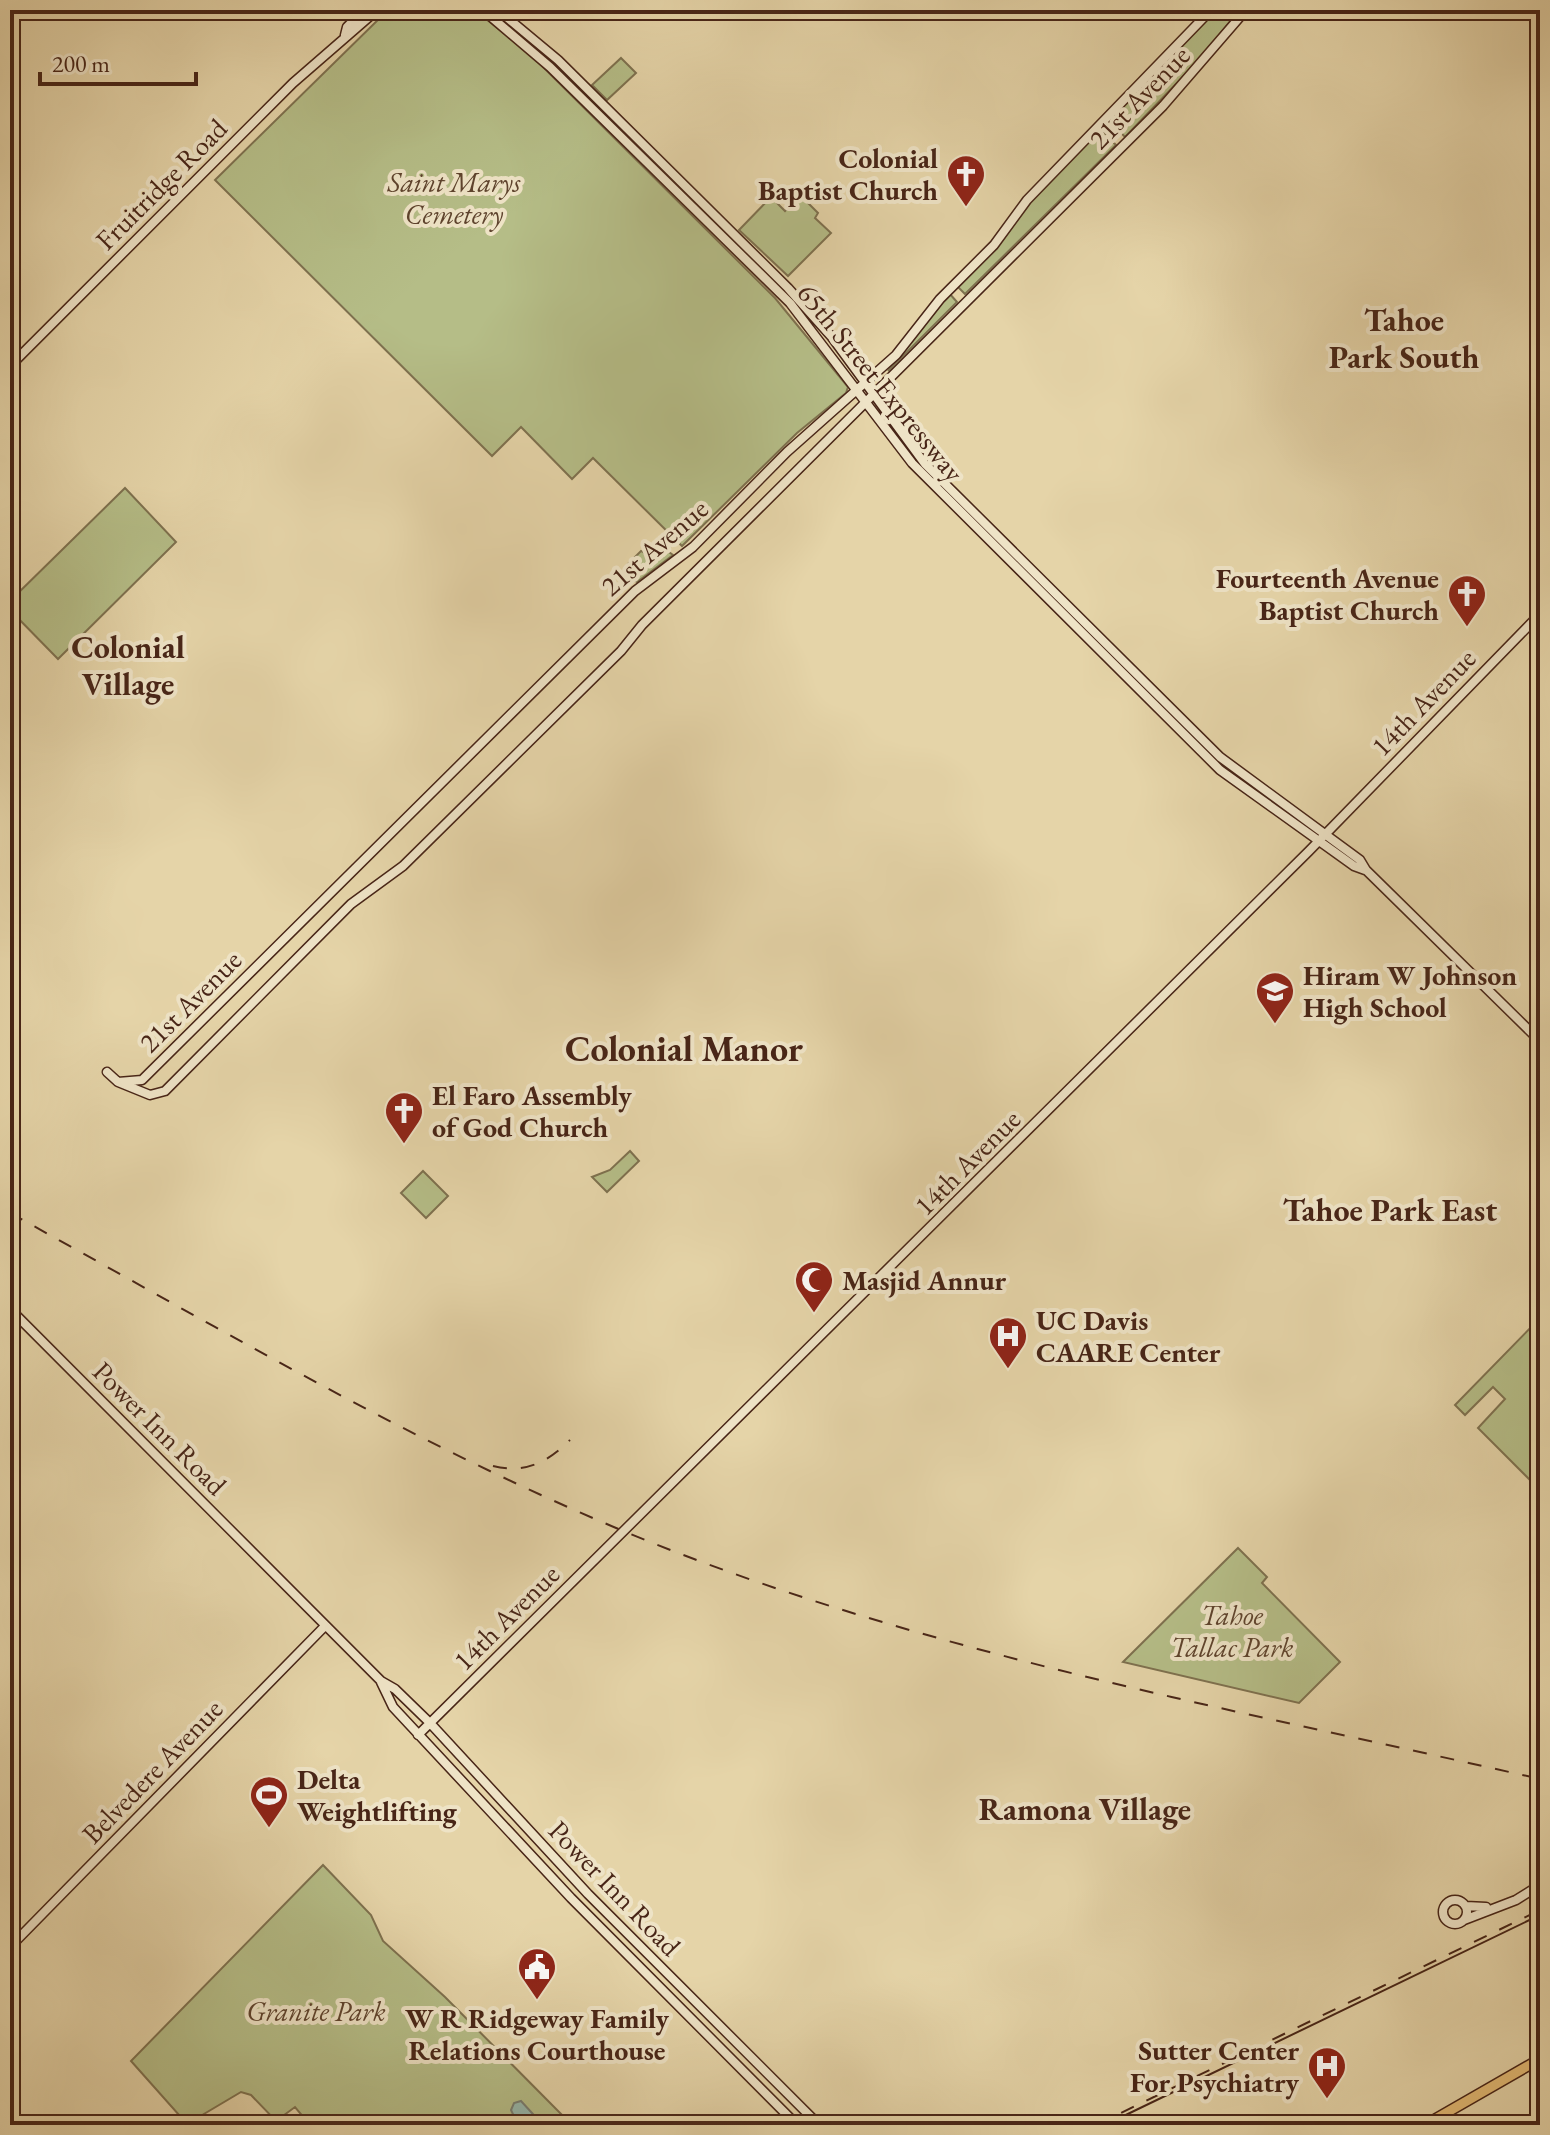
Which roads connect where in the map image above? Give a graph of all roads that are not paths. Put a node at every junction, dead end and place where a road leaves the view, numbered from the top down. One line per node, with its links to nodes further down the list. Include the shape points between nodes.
1 (364, 10): 7 (main road, Fruitridge Road)
2 (377, 10): 7 (main road, Fruitridge Road)
3 (483, 10): 10 (main road, 65th Street Expressway, via 550,67 790,303)
4 (498, 10): 9 (main road, 65th Street Expressway, via 558,60 788,288)
5 (1211, 10): 9 (main road, 21st Avenue, via 1027,200 994,245)
6 (1246, 10): 11 (main road, 21st Avenue, via 1163,106)
7 (345, 35): 8 (main road, Fruitridge Road)
8 (10, 366)
9 (865, 383): 10 (main road, 21st Avenue); 11 (main road, 65th Street Expressway)
10 (858, 391): 12 (main road, 65th Street Expressway); 16 (main road, 21st Avenue, via 787,452 693,547 635,591)
11 (871, 393): 12 (main road, 21st Avenue); 14 (main road, 65th Street Expressway, via 925,464 1220,757)
12 (864, 400): 14 (main road, 65th Street Expressway, via 912,463 1220,770); 19 (main road, 21st Avenue, via 403,866 351,904 170,1087)
13 (1540, 614): 14 (main road, 14th Avenue)
14 (1322, 838): 15 (main road, via 1360,860); 23 (main road, 14th Avenue)
15 (1540, 1041)
16 (153, 1070): 18 (main road, 21st Avenue, via 138,1083); 19 (main road, via 146,1086)
17 (107, 1072): 18 (main road)
18 (118, 1082): 19 (main road)
19 (155, 1095)
20 (10, 1309): 21 (main road, Power Inn Road)
21 (325, 1626): 22 (main road, Power Inn Road); 28 (main road, Belvedere Avenue)
22 (381, 1681): 23 (main road, Power Inn Road); 24 (main road, Power Inn Road, via 386,1698)
23 (430, 1723): 24 (main road, 14th Avenue); 31 (main road, Power Inn Road, via 581,1887)
24 (418, 1735): 30 (main road, Power Inn Road)
25 (1540, 1883): 26 (main road, via 1484,1908); 27 (main road, via 1516,1900)
26 (1466, 1906): 27 (main road); 27 (main road, via 1455,1900 1444,1909 1450,1922)
27 (1464, 1920)
28 (10, 1947)
29 (1540, 2059): 32 (main road)
30 (797, 2125)
31 (819, 2125)
32 (1425, 2125)

